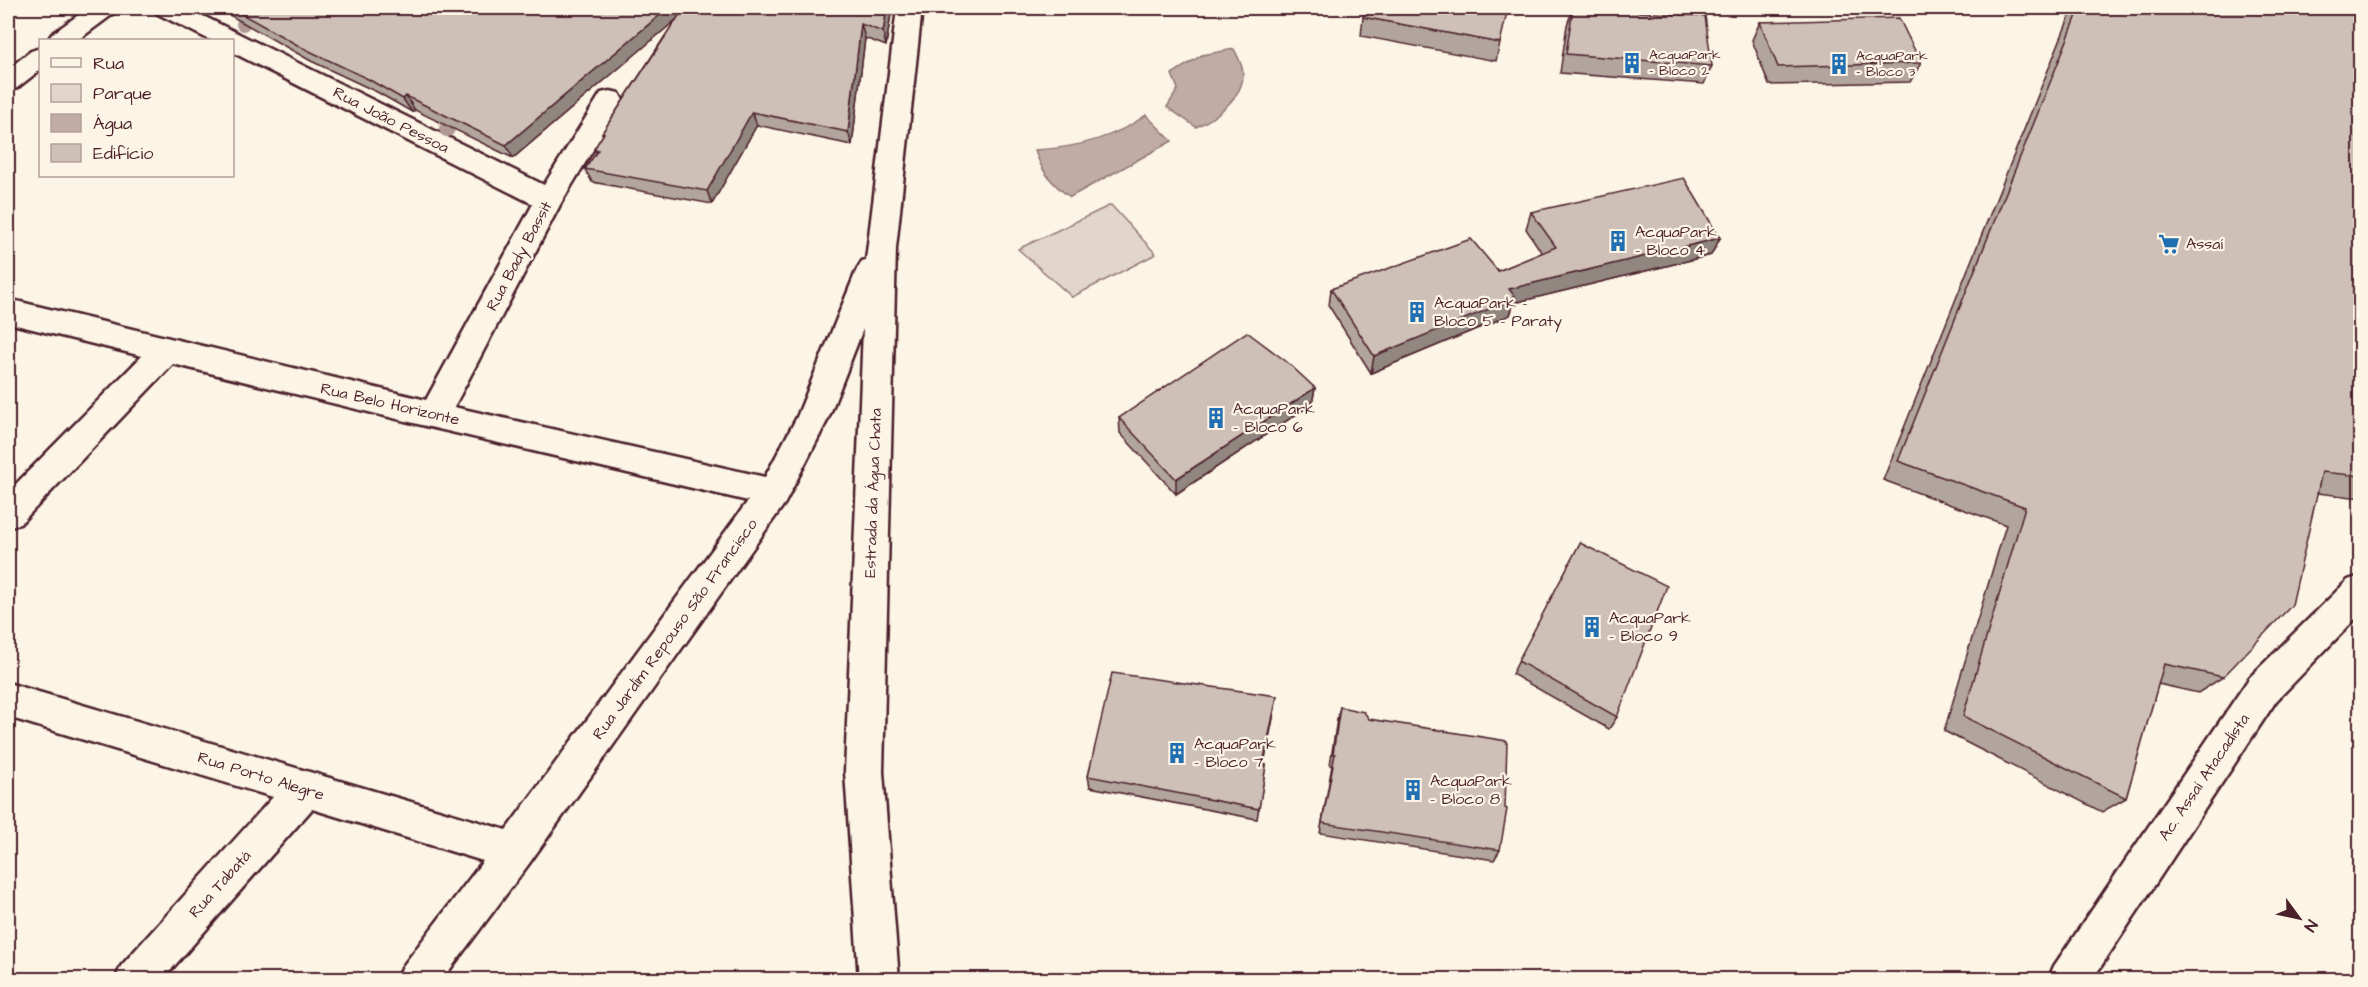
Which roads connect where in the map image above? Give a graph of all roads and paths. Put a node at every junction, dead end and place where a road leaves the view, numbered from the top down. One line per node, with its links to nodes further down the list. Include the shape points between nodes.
1 (104, 8): 4 (street)
2 (167, 8): 5 (street, Rua João Pessoa)
3 (910, 8): 11 (street, Estrada da Água Chata)
4 (62, 39)
5 (229, 39)
6 (234, 42): 10 (street, Rua João Pessoa)
7 (39, 58): 8 (street)
8 (8, 82)
9 (610, 100): 10 (street, Rua Bady Bassit)
10 (549, 200): 14 (street, Rua Bady Bassit)
11 (881, 248): 15 (street, Rua Jardim Repouso São Francisco, via 812,419); 23 (street, Estrada da Água Chata, via 864,772)
12 (8, 311): 13 (street, Rua Belo Horizonte)
13 (167, 350): 14 (street, Rua Belo Horizonte); 16 (street)
14 (434, 415): 15 (street, Rua Belo Horizonte)
15 (773, 493): 20 (street, Rua Jardim Repouso São Francisco)
16 (8, 514)
17 (2361, 591): 24 (street, Ac. Assaí Atacadista, via 2263,689)
18 (8, 700): 19 (street, Rua Porto Alegre)
19 (305, 789): 20 (street, Rua Porto Alegre); 21 (street, Rua Tabatá)
20 (514, 851): 22 (street, Rua Jardim Repouso São Francisco)
21 (135, 980)
22 (417, 980)
23 (879, 980)
24 (2068, 980)

